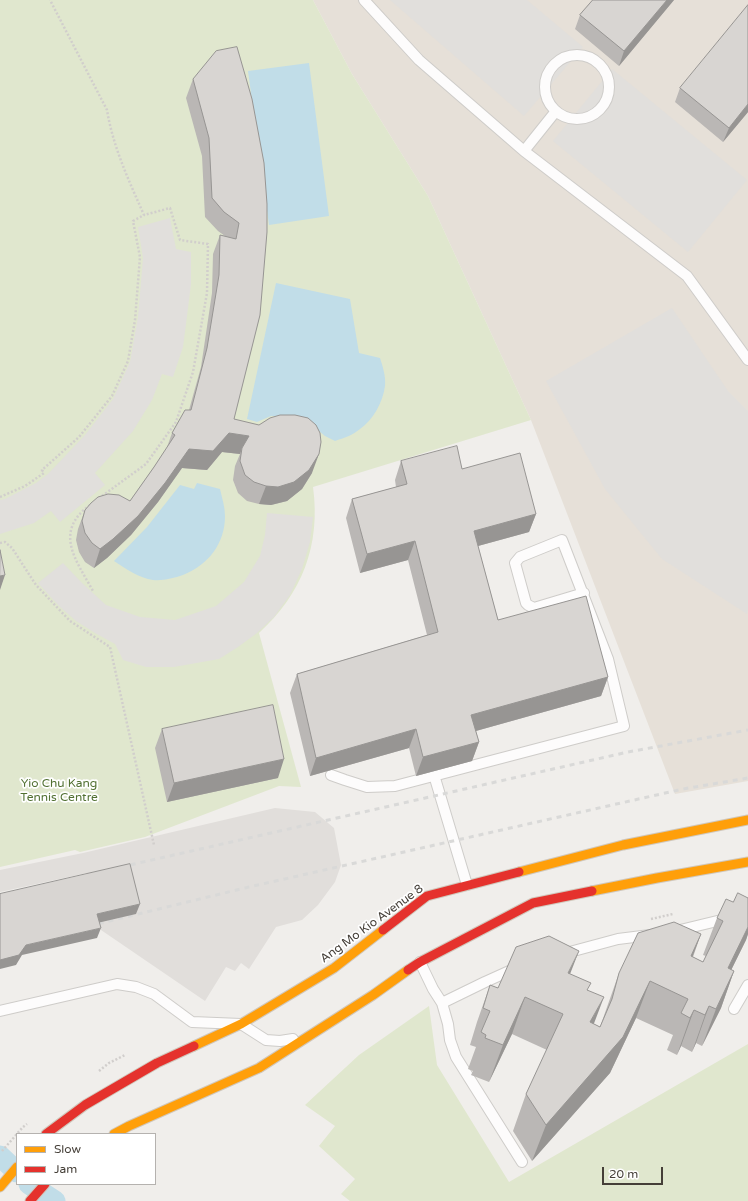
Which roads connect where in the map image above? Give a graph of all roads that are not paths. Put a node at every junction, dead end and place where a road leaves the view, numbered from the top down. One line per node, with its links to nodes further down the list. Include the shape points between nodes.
1 (364, 0): 3 (lane, via 419,60)
2 (556, 111): 2 (lane, via 551,106 545,88 552,67 570,56 592,58 606,74 609,84 608,95 603,105 596,112 576,119); 3 (lane)
3 (524, 151): 4 (lane, via 687,276)
4 (748, 360)
5 (584, 593): 5 (lane, via 534,608 526,602 514,566 516,560 562,540); 7 (lane, via 608,659 624,726)
6 (331, 775): 7 (lane, via 367,787 395,786)
7 (434, 775): 10 (lane)
8 (748, 820): 10 (main road, Ang Mo Kio Avenue 8, via 623,845)
9 (748, 862): 13 (main road, via 532,903)
10 (467, 885): 19 (main road, Ang Mo Kio Avenue 8, via 427,896 334,968)
11 (748, 916): 12 (lane, via 742,915 684,930 618,940)
12 (559, 955)
13 (420, 962): 16 (lane); 20 (main road)
14 (523, 964): 16 (lane)
15 (748, 985): 17 (lane)
16 (442, 1003): 23 (lane, via 456,1057)
17 (734, 1009)
18 (0, 1011): 19 (lane, via 117,984 136,987 154,994 192,1022)
19 (240, 1024): 20 (lane, via 266,1040 280,1041); 21 (main road, Ang Mo Kio Avenue 8, via 157,1063 85,1105)
20 (311, 1035): 22 (main road, via 259,1068)
21 (47, 1133)
22 (116, 1133)
23 (522, 1162)
24 (16, 1167): 26 (main road)
25 (44, 1185): 27 (main road)
26 (0, 1187)
27 (30, 1201)

